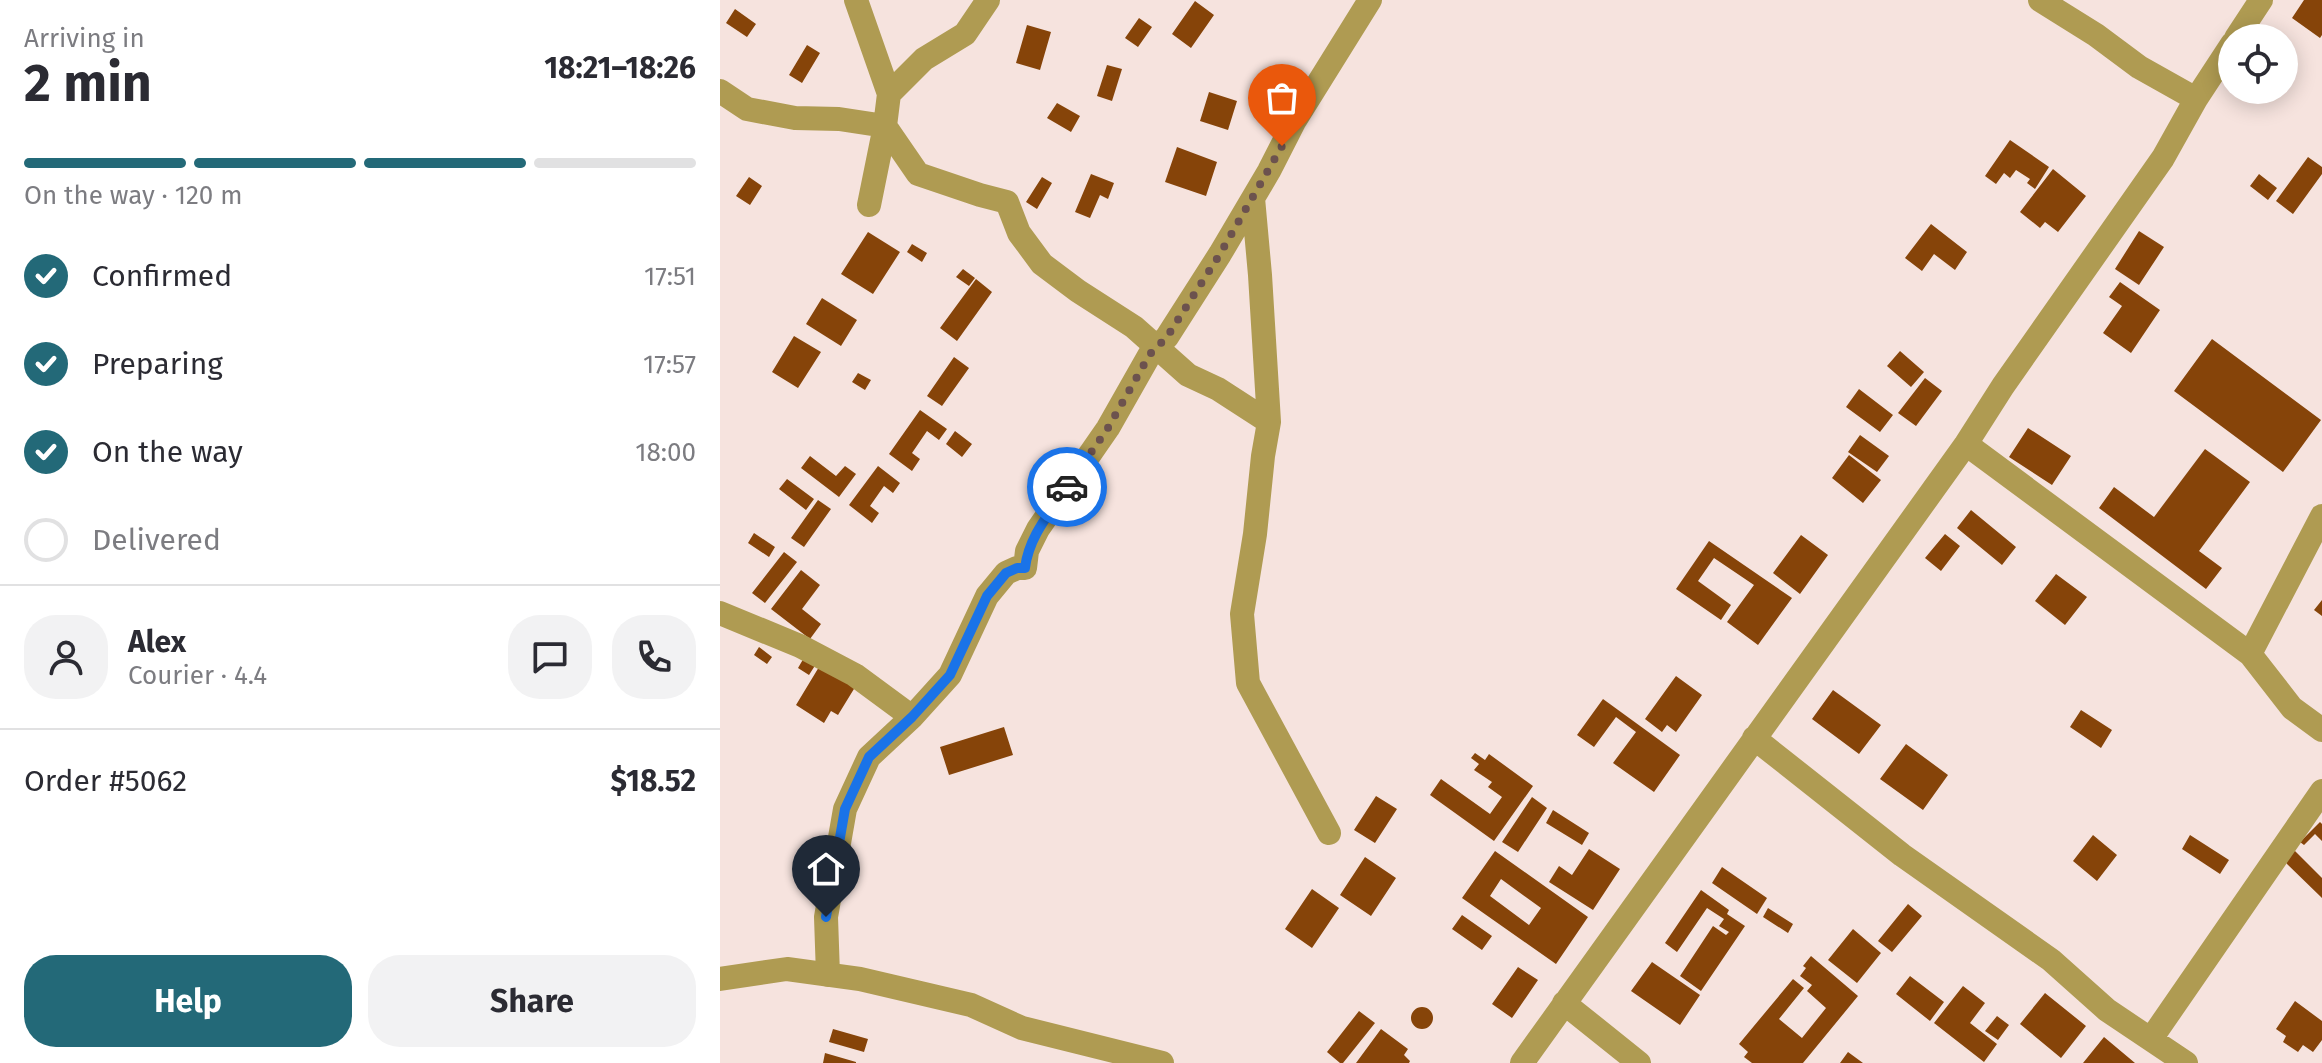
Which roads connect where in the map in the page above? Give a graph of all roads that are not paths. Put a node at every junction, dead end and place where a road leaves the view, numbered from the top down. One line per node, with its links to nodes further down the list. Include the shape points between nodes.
1 (856, 0): 9 (street)
2 (988, 0): 9 (street, via 965,34 924,59)
3 (1370, 0): 12 (street)
4 (2040, 0): 10 (street)
5 (2261, 0): 6 (street)
6 (2245, 24)
7 (2218, 65): 10 (street)
8 (720, 91): 11 (street, via 747,109)
9 (889, 94): 11 (street)
10 (2196, 99): 16 (street, via 2163,158)
11 (885, 126): 13 (street); 14 (street, via 918,174 1007,202 1019,233 1042,264)
12 (1253, 198): 14 (street); 15 (street)
13 (869, 205)
14 (1157, 346): 15 (street, via 1188,375); 20 (street, via 1038,529 1025,568 1006,573 987,596 950,675)
15 (1269, 422): 24 (street, via 1242,614 1248,683)
16 (1966, 444): 19 (street); 22 (street)
17 (2322, 516): 19 (street)
18 (720, 613): 20 (street, via 855,675)
19 (2250, 654): 21 (street, via 2292,708)
20 (912, 717): 25 (street, via 869,757 845,809 826,917)
21 (2322, 730)
22 (1754, 738): 27 (street); 28 (street)
23 (2322, 791): 28 (street)
24 (1329, 833)
25 (828, 975): 26 (street, via 787,969); 29 (street, via 971,1005 1022,1028)
26 (720, 979)
27 (1564, 1003): 30 (street); 31 (street)
28 (2151, 1039): 32 (street)
29 (1162, 1063)
30 (1522, 1063)
31 (1639, 1063)
32 (2186, 1063)

